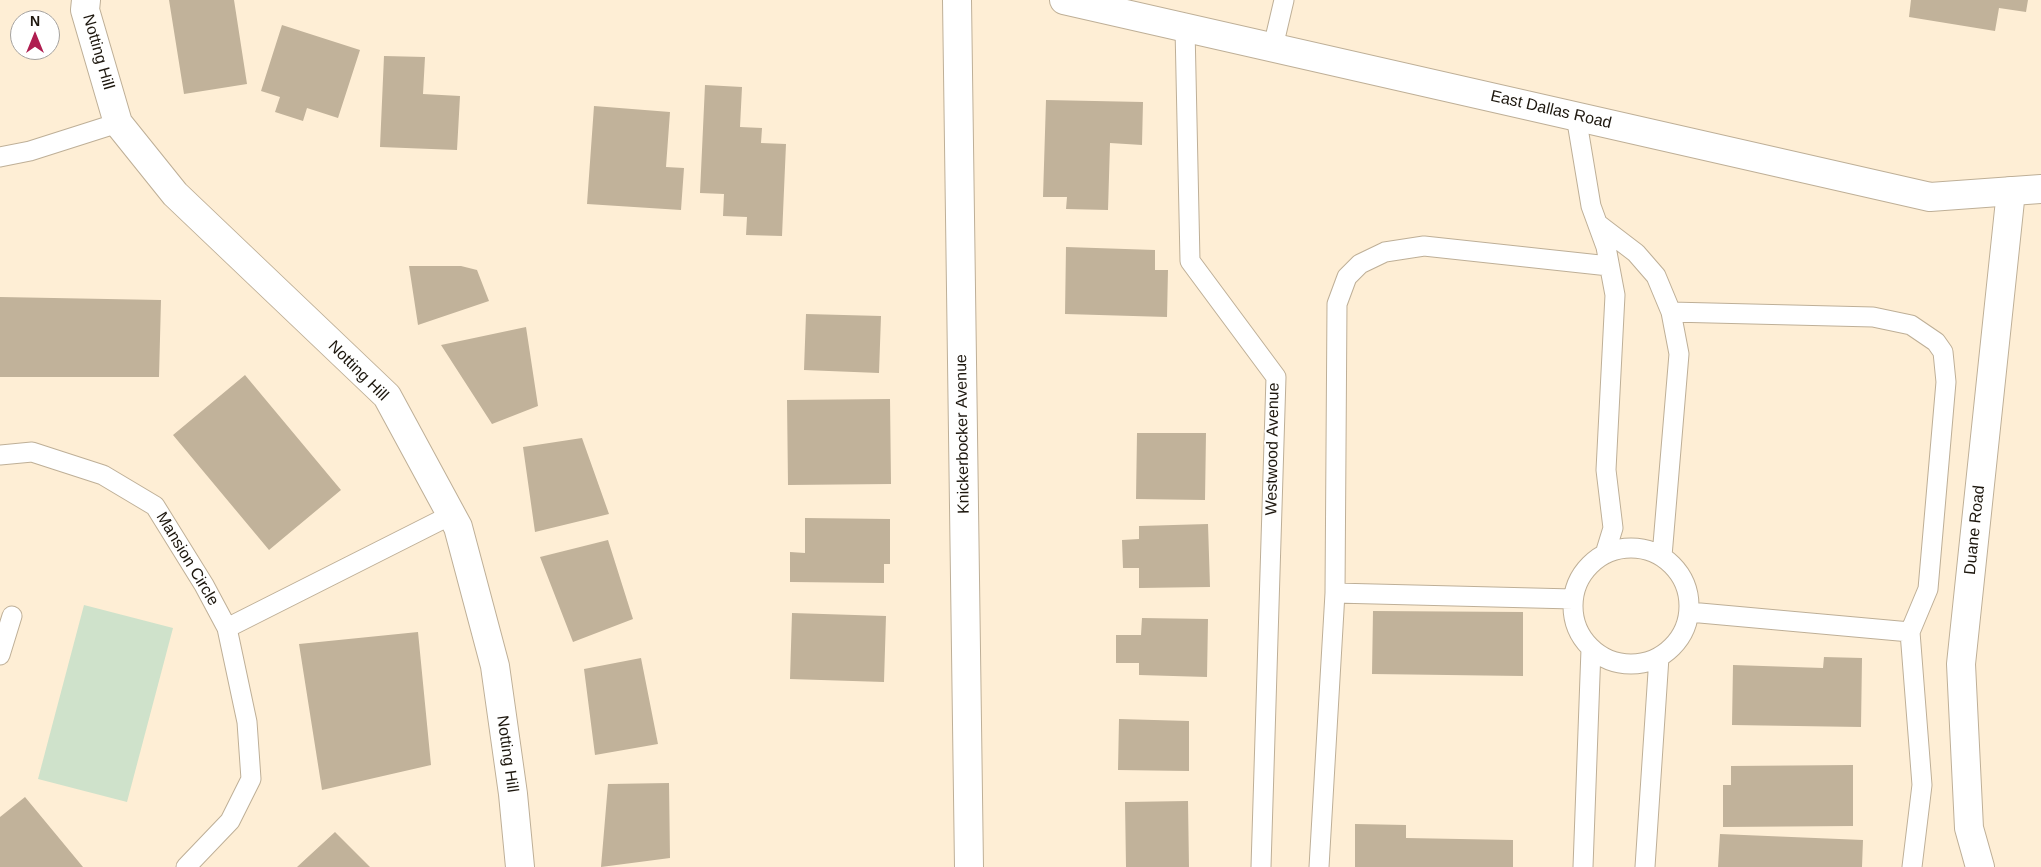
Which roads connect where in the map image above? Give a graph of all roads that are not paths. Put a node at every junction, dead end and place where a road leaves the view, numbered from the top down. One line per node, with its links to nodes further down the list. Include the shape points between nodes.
1 (86, 0): 9 (street, Notting Hill, via 85,10)
2 (957, 0): 31 (street, Knickerbocker Avenue)
3 (1064, 0): 5 (street, East Dallas Road)
4 (1284, 0): 7 (lane)
5 (1106, 5): 6 (street, East Dallas Road)
6 (1185, 28): 7 (street, East Dallas Road); 32 (lane, Westwood Avenue, via 1190,261 1276,377)
7 (1273, 47): 8 (street, East Dallas Road)
8 (1576, 116): 12 (street, East Dallas Road, via 1930,196); 13 (lane, via 1591,206)
9 (118, 123): 10 (lane, via 30,151); 17 (street, Notting Hill, via 175,194 387,396)
10 (0, 157)
11 (2041, 190): 12 (street, East Dallas Road)
12 (2011, 192): 37 (street, Duane Road, via 1961,664 1969,828)
13 (1598, 224): 14 (lane); 15 (lane, via 1636,253 1656,276)
14 (1609, 266): 18 (lane, via 1615,295 1606,470 1613,528); 20 (lane, via 1424,246 1385,252 1360,264 1348,277 1337,304)
15 (1671, 312): 19 (lane, via 1679,354); 25 (lane, via 1873,317 1911,325 1936,342 1943,352 1946,382 1928,589)
16 (0, 455): 24 (lane, Mansion Circle, via 32,452 103,475 155,506)
17 (451, 515): 24 (lane); 30 (street, Notting Hill, via 458,527 494,666)
18 (1605, 554): 19 (lane, via 1624,548 1643,549); 21 (lane, via 1583,573)
19 (1662, 556): 22 (lane, via 1678,571 1687,590)
20 (1335, 593): 21 (lane); 33 (lane)
21 (1573, 599): 26 (lane, via 1580,635)
22 (1689, 612): 25 (lane); 28 (lane, via 1685,630 1674,646)
23 (12, 616): 27 (lane)
24 (227, 628): 29 (lane, Mansion Circle, via 247,722 251,779 230,821)
25 (1910, 632): 36 (lane, via 1922,786)
26 (1591, 648): 28 (lane, via 1612,661 1636,664); 34 (lane)
27 (0, 655)
28 (1659, 658): 35 (lane)
29 (186, 867)
30 (520, 867)
31 (968, 867)
32 (1261, 867)
33 (1319, 867)
34 (1583, 867)
35 (1644, 867)
36 (1912, 867)
37 (1980, 867)

